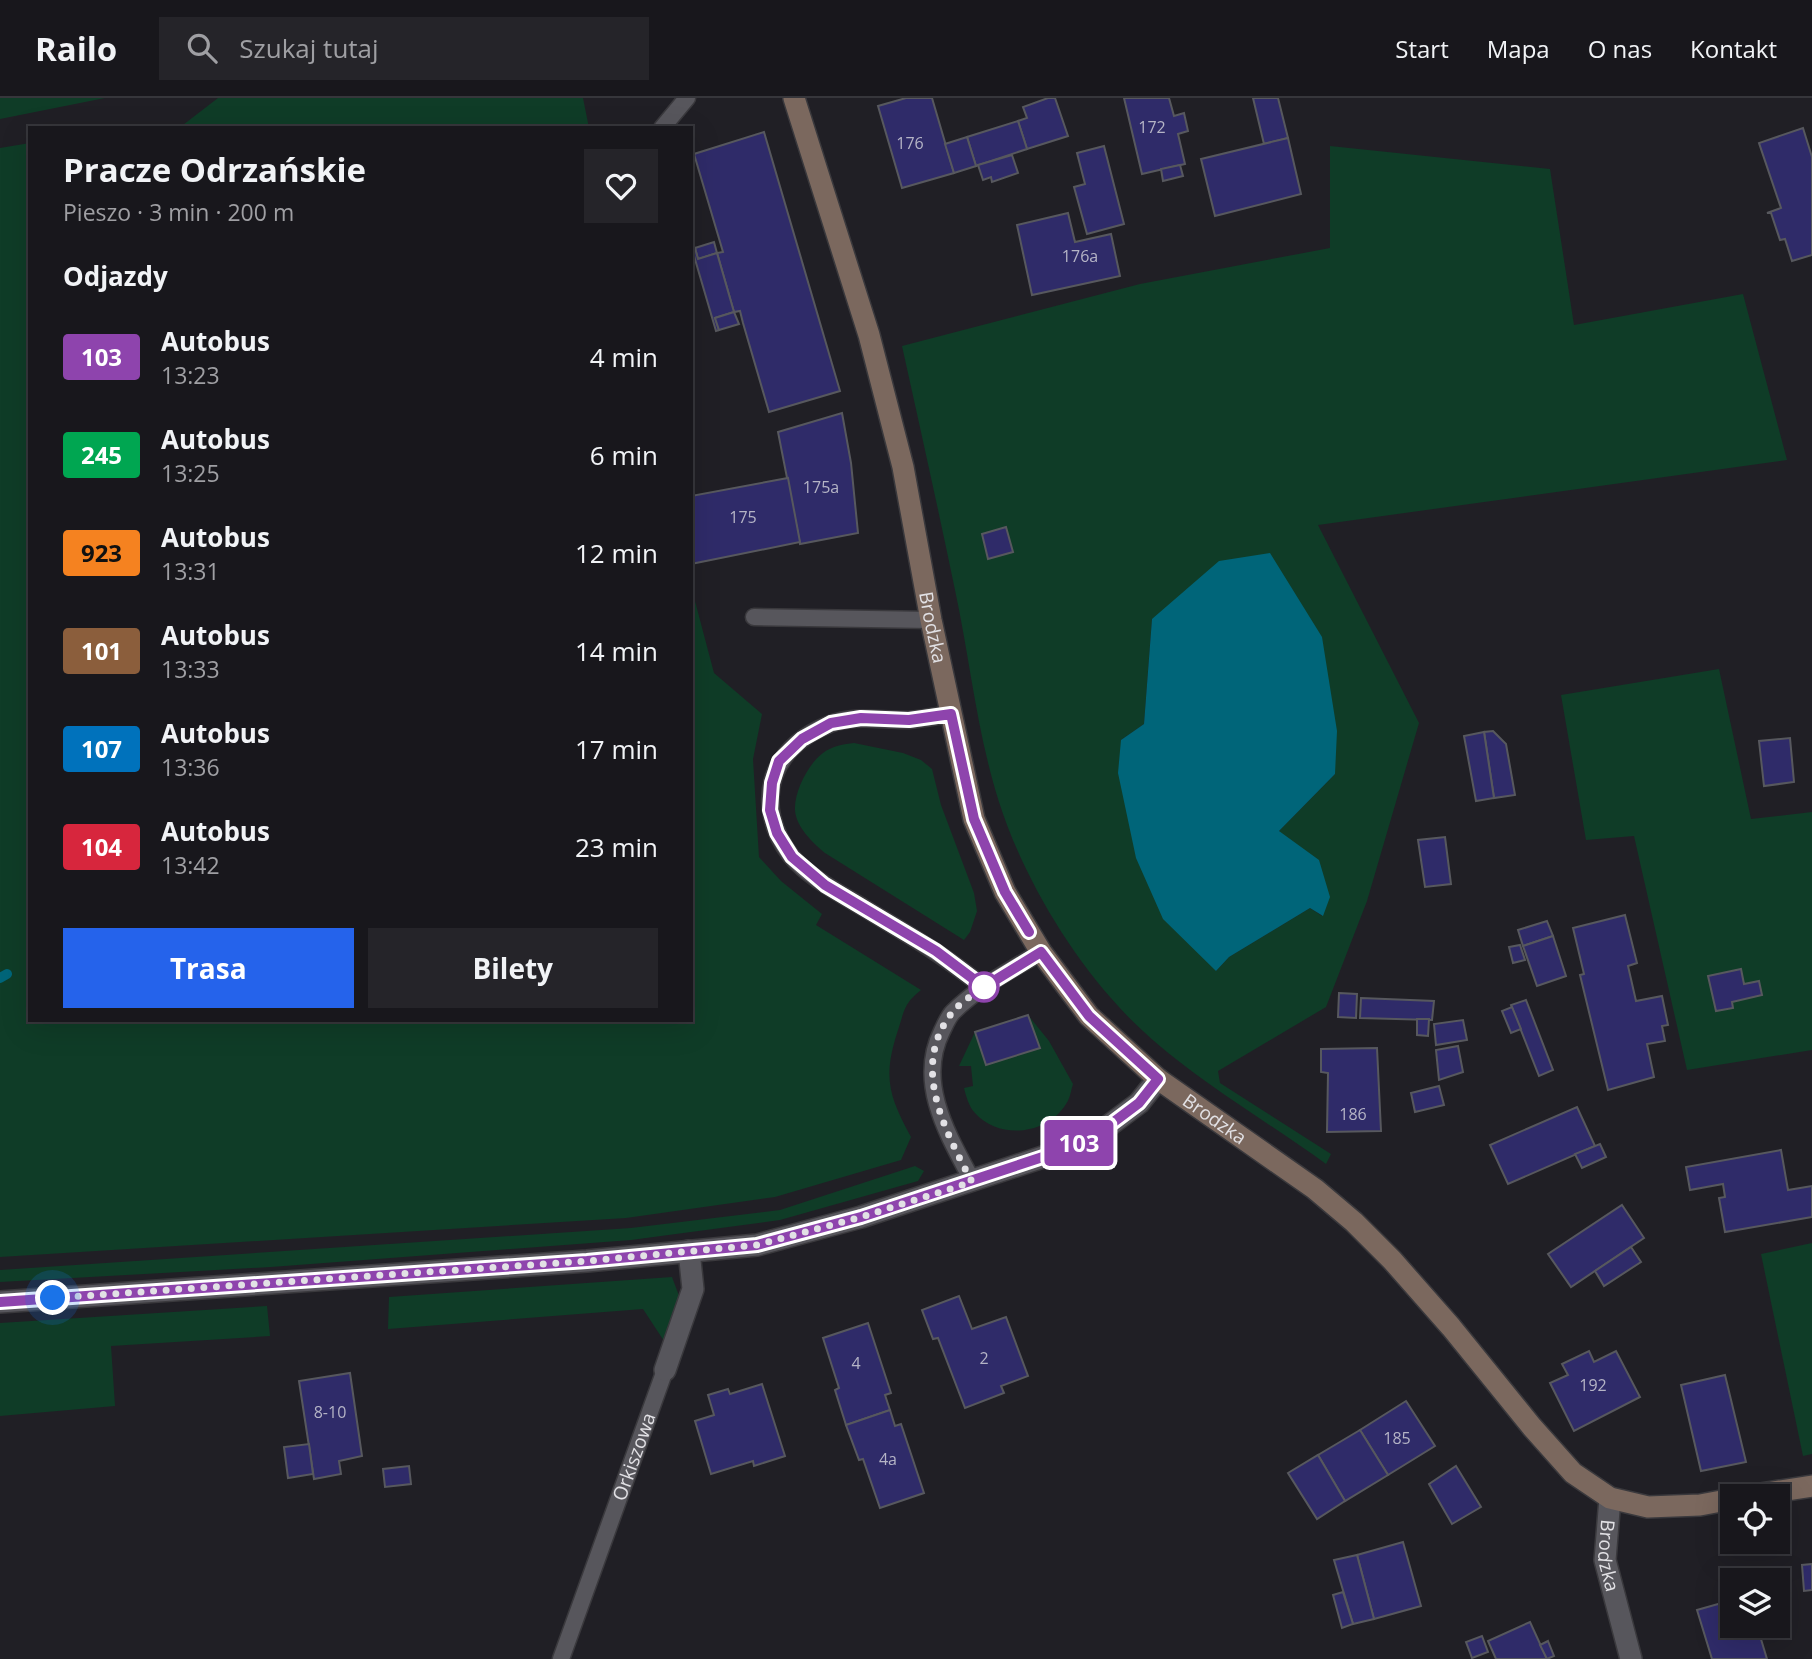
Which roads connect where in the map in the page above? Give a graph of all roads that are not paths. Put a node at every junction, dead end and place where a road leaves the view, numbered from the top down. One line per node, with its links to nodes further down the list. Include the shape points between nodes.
1 (687, 98): 3 (lane)
2 (794, 98): 5 (street, Brodzka, via 872,349 903,467)
3 (664, 126)
4 (754, 617): 5 (lane)
5 (931, 620): 6 (street, Brodzka)
6 (951, 714): 7 (street, Brodzka, via 974,819 1005,892); 8 (lane, via 831,723 802,739 779,761 770,810 792,857 816,878 946,958)
7 (1041, 952): 8 (lane); 9 (street, Brodzka, via 1089,1016)
8 (984, 987): 10 (lane, via 951,1014 934,1049 935,1101)
9 (1158, 1079): 10 (street, via 1139,1103 1103,1130 1067,1149); 16 (street, Brodzka, via 1315,1189 1354,1222 1451,1327 1573,1473)
10 (972, 1182): 11 (street, via 757,1245)
11 (689, 1251): 12 (street); 13 (street, Orkiszowa, via 693,1289)
12 (0, 1302)
13 (665, 1370): 18 (lane, Orkiszowa)
14 (1812, 1486): 15 (street)
15 (1790, 1489)
16 (1611, 1497): 17 (street, via 1648,1507); 19 (street, Brodzka, via 1605,1560)
17 (1720, 1501)
18 (561, 1659)
19 (1631, 1659)

